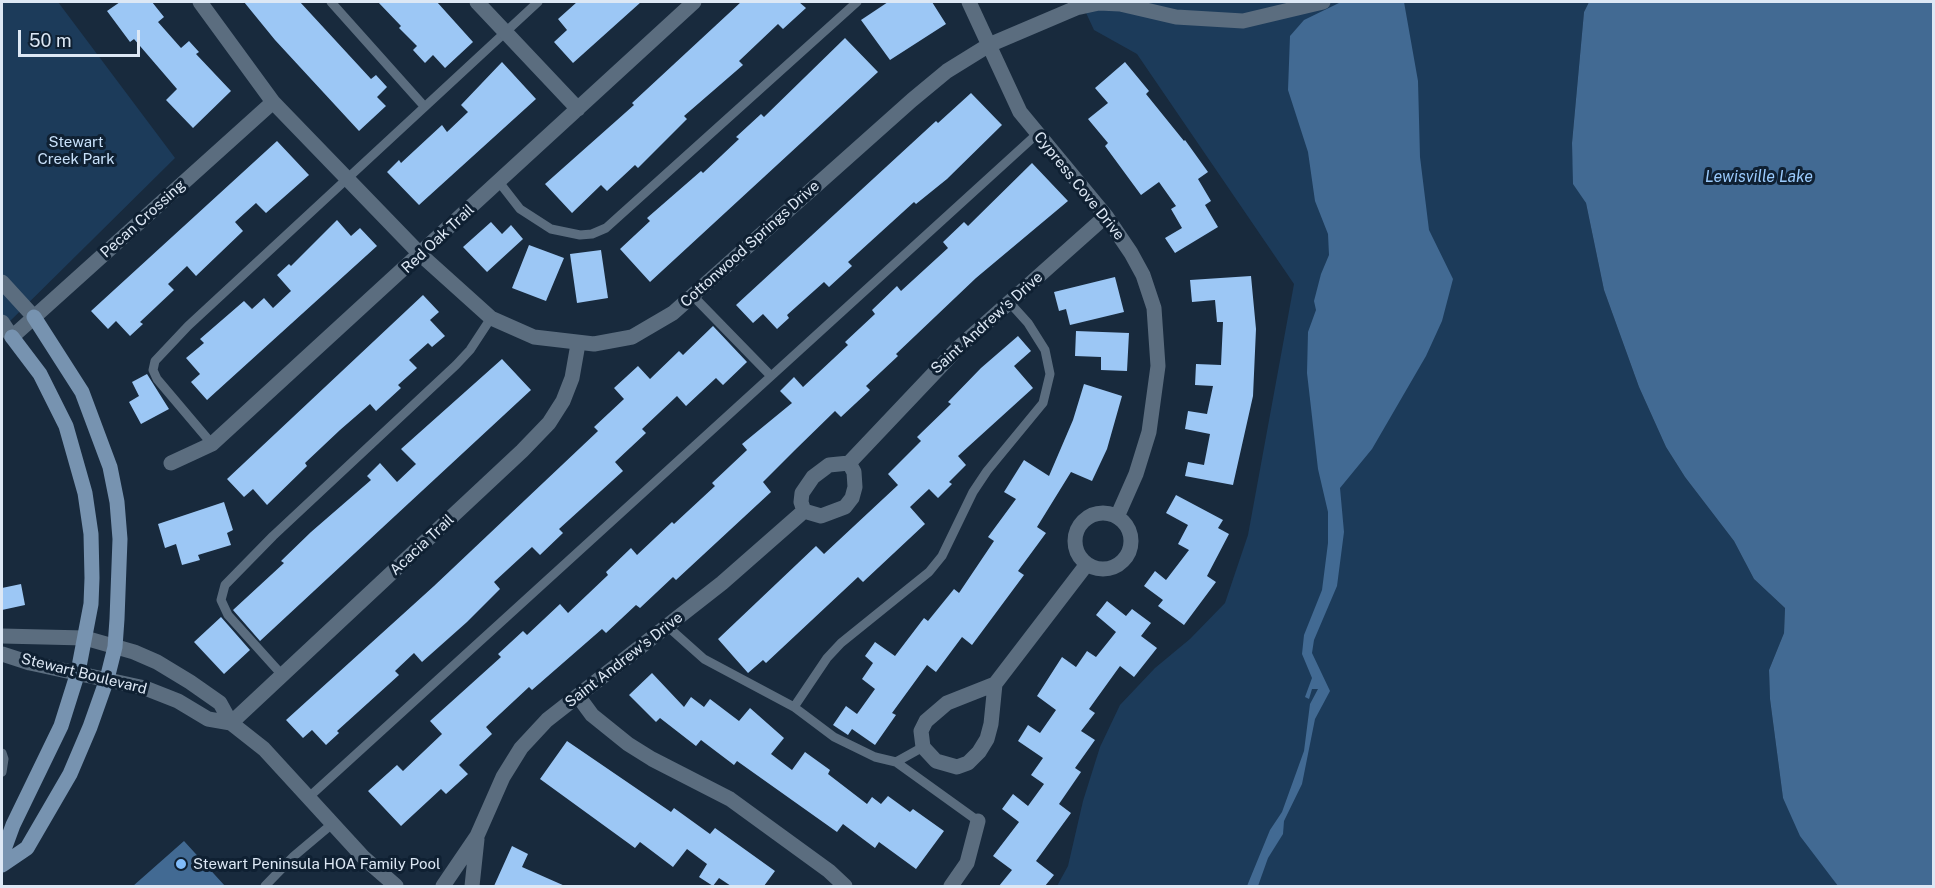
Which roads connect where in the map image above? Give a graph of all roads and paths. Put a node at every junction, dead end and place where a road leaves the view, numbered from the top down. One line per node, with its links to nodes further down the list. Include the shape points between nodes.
1 (200, 2): 11 (street, Cottonwood Springs Drive)
2 (331, 2): 12 (lane)
3 (477, 2): 9 (street)
4 (538, 2): 9 (lane)
5 (694, 2): 13 (street, Red Oak Trail)
6 (857, 2): 16 (lane, via 606,228 579,235 551,230 520,209)
7 (969, 2): 10 (street, Cypress Cove Drive)
8 (1323, 2): 10 (street, Cottonwood Springs Drive, via 1244,21 1176,17 1099,3 1076,8)
9 (506, 32): 12 (lane); 13 (street)
10 (988, 45): 14 (street, Cypress Cove Drive, via 1020,112); 20 (street, Cottonwood Springs Drive, via 912,100)
11 (273, 102): 15 (street, Cottonwood Springs Drive); 22 (street, Pecan Crossing)
12 (424, 106): 15 (lane)
13 (578, 109): 16 (street, Red Oak Trail)
14 (1037, 134): 17 (street, Cypress Cove Drive); 27 (lane)
15 (348, 177): 18 (street, Cottonwood Springs Drive); 28 (lane, via 180,333 155,361 157,379)
16 (499, 182): 18 (street, Red Oak Trail)
17 (1106, 216): 21 (street, Saint Andrew's Drive); 32 (street, Cypress Cove Drive, via 1143,275 1154,308 1158,343 1149,432)
18 (421, 255): 23 (street, Cottonwood Springs Drive); 28 (street, Red Oak Trail)
19 (2, 282): 22 (street)
20 (694, 297): 26 (street, Cottonwood Springs Drive, via 644,332 610,342); 27 (lane)
21 (1009, 302): 30 (street, Saint Andrew's Drive, via 927,378); 44 (lane, via 1045,350 1050,374 1043,403 982,478 936,564 827,658)
22 (34, 317): 25 (street, Pecan Crossing); 37 (main road, via 82,392 110,467 120,539)
23 (490, 318): 26 (street, Cottonwood Springs Drive, via 534,337); 40 (lane, via 456,366 225,585 221,600 228,615)
24 (2, 322): 25 (street)
25 (12, 337): 36 (main road, via 39,375 62,418 85,493 92,578)
26 (578, 344): 40 (street, Acacia Trail, via 569,386 549,423)
27 (771, 376): 50 (lane)
28 (212, 444): 29 (street, Red Oak Trail)
29 (171, 463)
30 (849, 463): 31 (street, via 829,465 813,477 802,494); 31 (street, via 855,487 844,507 821,516)
31 (804, 511): 34 (street, Saint Andrew's Drive)
32 (1117, 517): 33 (street, via 1096,514 1079,526 1076,547); 33 (street, via 1130,534 1127,556 1108,568)
33 (1087, 564): 42 (street)
34 (667, 626): 43 (street, Saint Andrew's Drive); 44 (lane, via 704,659)
35 (2, 636): 36 (street, Stewart Boulevard)
36 (85, 638): 37 (street, Stewart Boulevard); 39 (main road)
37 (115, 647): 41 (main road); 45 (street, Stewart Boulevard, via 157,662 190,682 220,703)
38 (2, 654): 39 (street, Stewart Boulevard)
39 (78, 672): 41 (street, Stewart Boulevard); 54 (main road, via 53,744)
40 (283, 676): 45 (street, Acacia Trail)
41 (107, 679): 45 (street, Stewart Boulevard, via 145,688 208,718); 55 (main road, via 74,764 43,821 27,848)
42 (995, 684): 46 (street, via 964,694 934,711 921,730); 46 (street, via 987,739 968,763 946,766)
43 (578, 696): 53 (street, Saint Andrew's Drive, via 547,720 521,748 503,777); 60 (street, via 592,715 628,744 730,799)
44 (794, 707): 48 (lane, via 834,737 875,757)
45 (231, 723): 50 (street, Stewart Boulevard, via 264,749)
46 (923, 747): 48 (lane)
47 (2, 753): 49 (lane)
48 (896, 762): 51 (lane)
49 (2, 772)
50 (309, 797): 52 (street, Stewart Boulevard)
51 (978, 821): 61 (street, via 967,863)
52 (332, 824): 56 (lane); 57 (street, Stewart Boulevard)
53 (477, 836): 58 (street); 59 (street)
54 (2, 855)
55 (2, 865)
56 (265, 886)
57 (396, 886)
58 (443, 886)
59 (472, 886)
60 (844, 886)
61 (951, 886)

